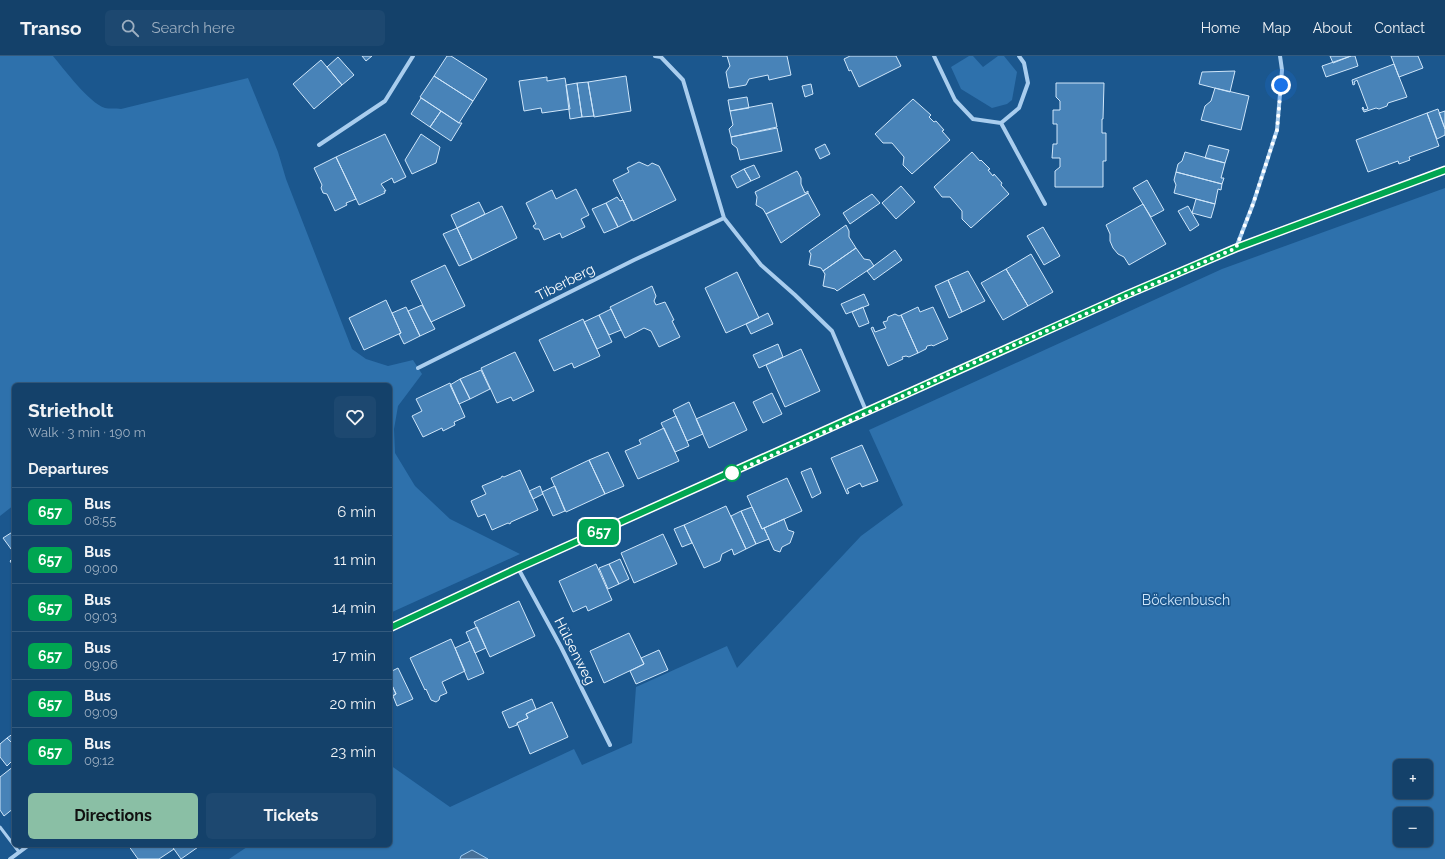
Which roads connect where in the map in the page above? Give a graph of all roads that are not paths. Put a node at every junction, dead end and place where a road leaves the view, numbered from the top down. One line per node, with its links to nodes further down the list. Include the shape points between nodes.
1 (413, 56): 8 (street, via 385,101)
2 (655, 56): 6 (street)
3 (934, 56): 7 (street, via 955,100 974,119)
4 (1019, 56): 7 (street, via 1024,63 1028,83 1019,108)
5 (1280, 56): 12 (street, via 1282,70 1277,130)
6 (662, 57): 11 (street, via 683,80)
7 (1001, 123): 10 (street)
8 (319, 145)
9 (1445, 170): 12 (street)
10 (1045, 204)
11 (724, 218): 13 (street, Tiberberg); 14 (street, via 761,265 832,331)
12 (1236, 248): 14 (street, via 1084,313)
13 (418, 368)
14 (867, 413): 15 (street)
15 (518, 568): 16 (street); 17 (street, Hülsenweg)
16 (392, 627)
17 (610, 745)
18 (0, 827): 19 (lane)
19 (12, 843)
20 (15, 847): 22 (lane)
21 (27, 847): 22 (street)
22 (19, 852): 23 (street)
23 (10, 859)

